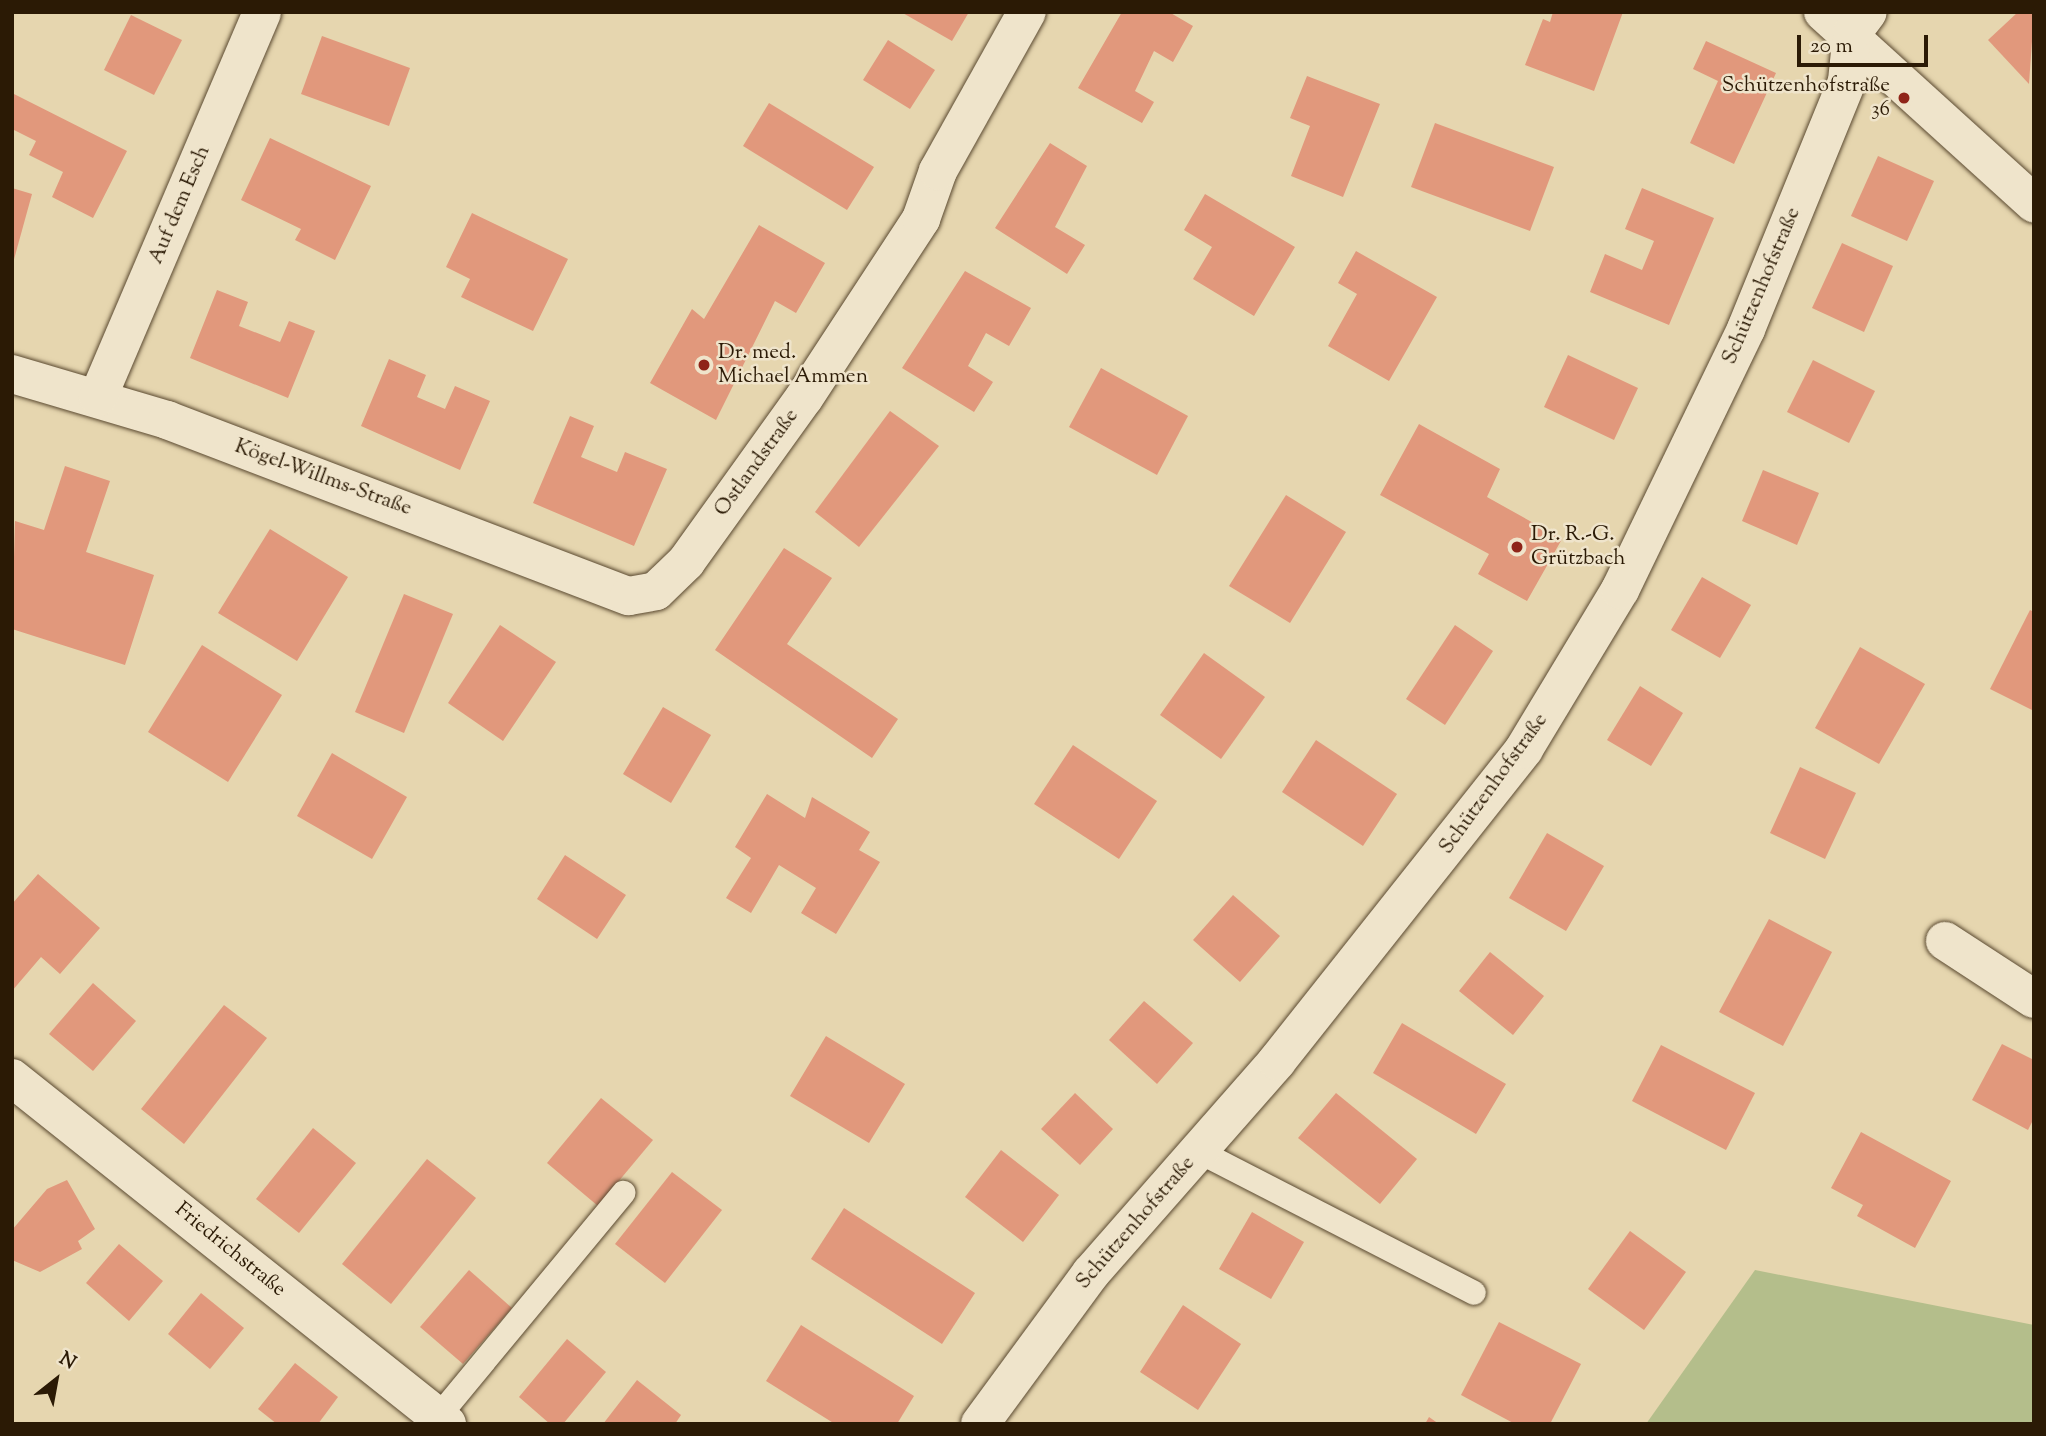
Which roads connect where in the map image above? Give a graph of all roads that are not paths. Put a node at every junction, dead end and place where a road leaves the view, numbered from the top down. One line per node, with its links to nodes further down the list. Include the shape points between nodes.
1 (262, 12): 6 (street, Auf dem Esch)
2 (1027, 12): 7 (street, Ostlandstraße, via 938,171 921,219 804,398 686,562 656,591)
3 (1847, 19): 4 (street); 11 (street, Schützenhofstraße, via 1847,81 1746,329 1620,590 1524,749 1394,918)
4 (2034, 203)
5 (12, 374): 6 (street, Kögel-Willms-Straße)
6 (98, 397): 7 (street, Kögel-Willms-Straße)
7 (629, 596)
8 (1945, 942): 9 (street)
9 (2034, 999)
10 (12, 1078): 14 (street, Friedrichstraße)
11 (1198, 1151): 13 (lane); 15 (street, Schützenhofstraße, via 1091,1273)
12 (623, 1193): 14 (lane)
13 (1474, 1293)
14 (443, 1420)
15 (980, 1424)

